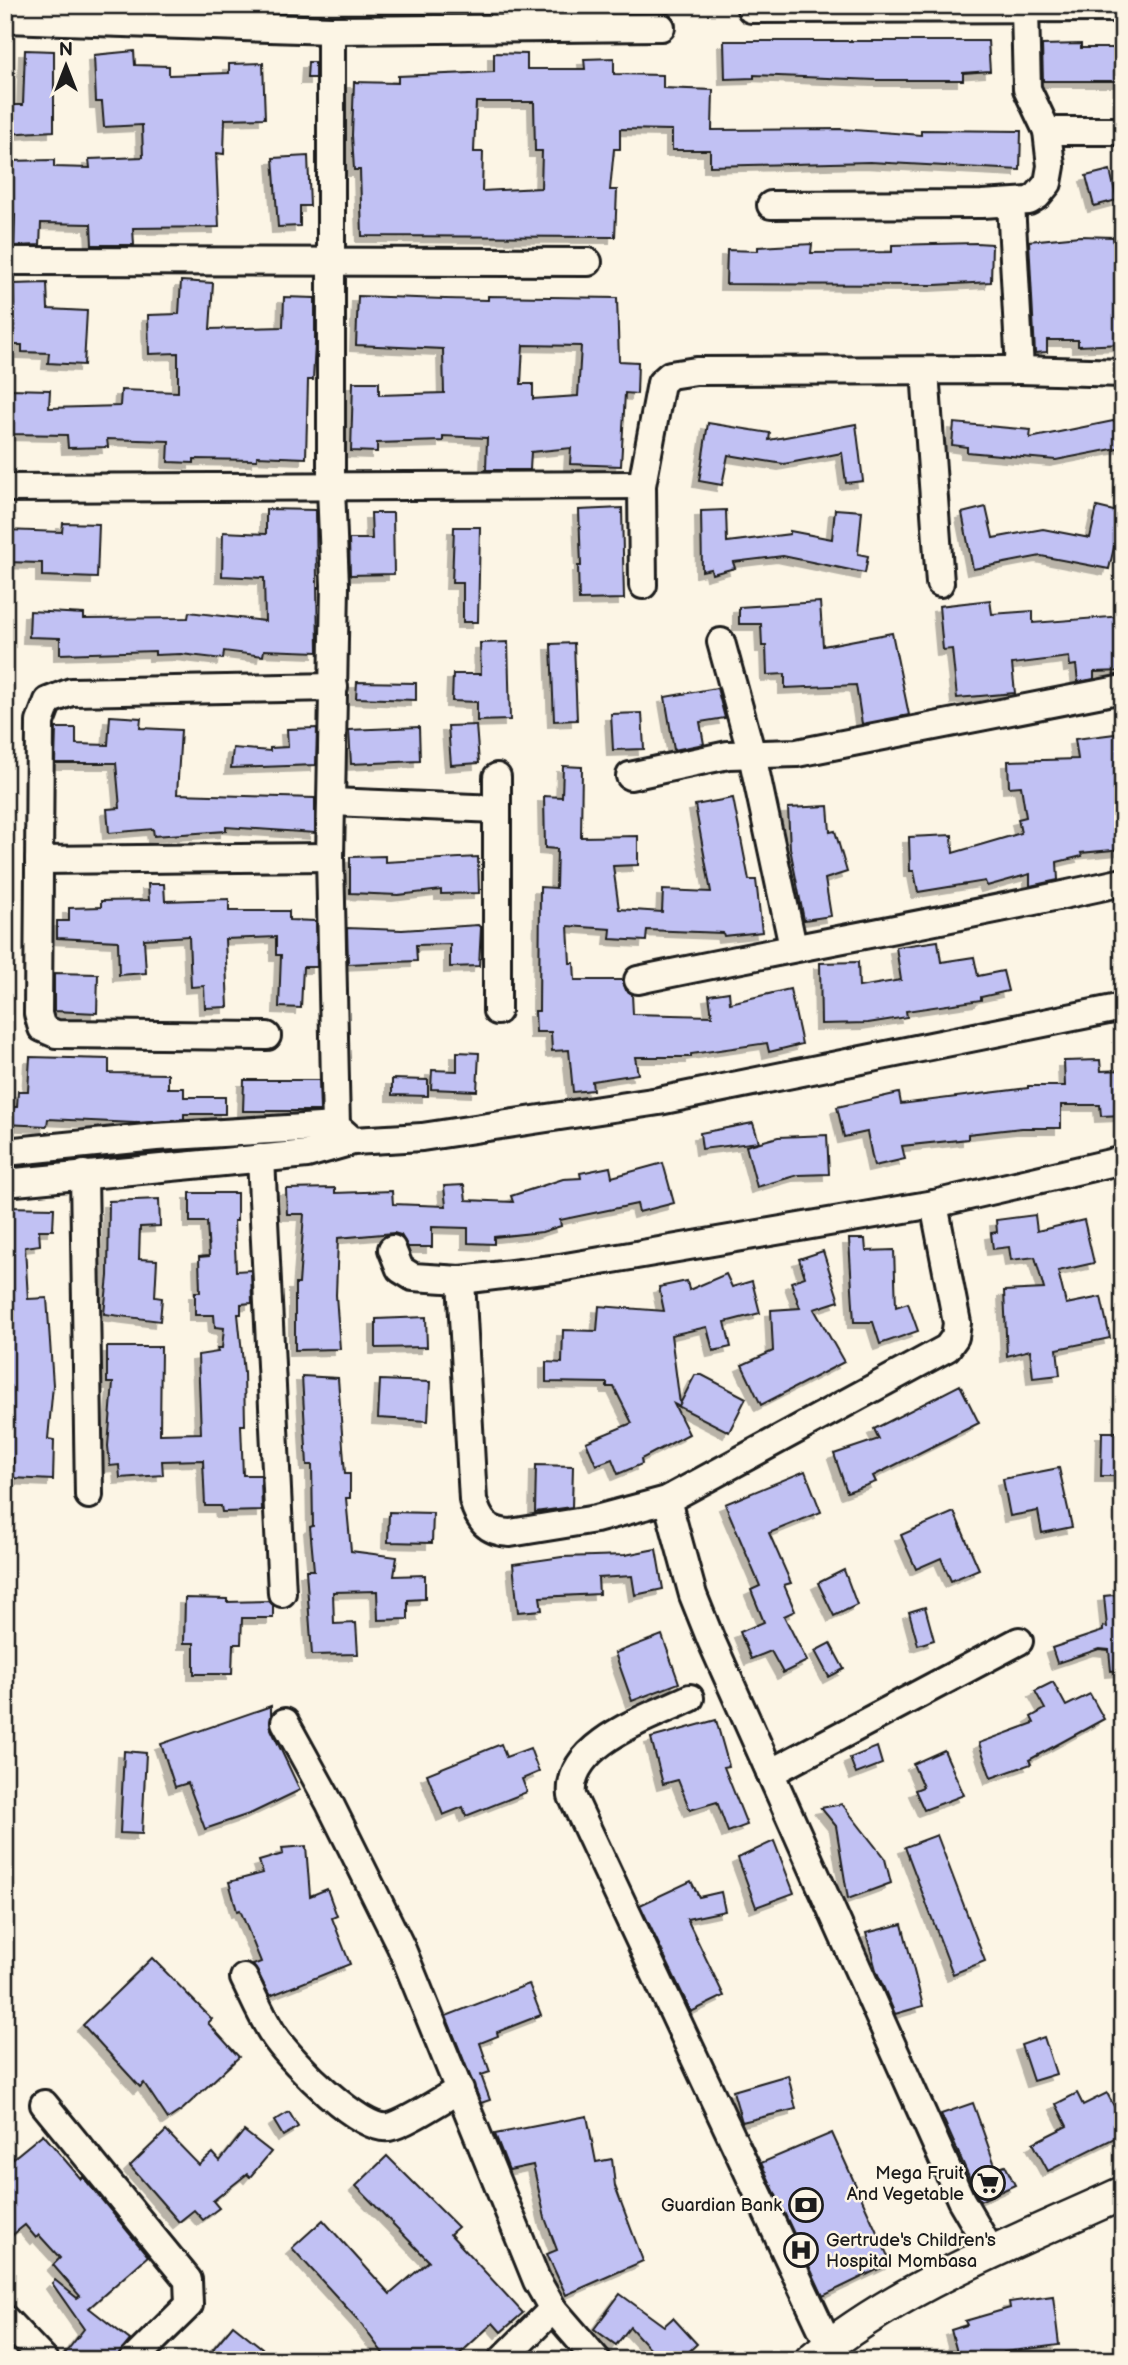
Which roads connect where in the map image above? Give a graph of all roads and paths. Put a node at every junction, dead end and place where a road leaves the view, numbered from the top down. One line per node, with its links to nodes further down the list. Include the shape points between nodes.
1 (1123, 8): 3 (street)
2 (751, 9): 3 (street)
3 (1025, 9): 7 (street, via 1027,89)
4 (5, 19): 6 (street)
5 (661, 27): 6 (street)
6 (331, 30): 11 (street)
7 (1047, 131): 8 (street); 9 (street, via 1048,183 1028,201)
8 (1123, 131)
9 (1011, 203): 10 (street); 14 (street)
10 (771, 205)
11 (332, 260): 12 (street); 13 (street); 19 (street)
12 (16, 261)
13 (588, 262)
14 (1020, 370): 15 (street); 16 (street)
15 (925, 371): 17 (street, via 695,371 670,375 661,383); 20 (street)
16 (1123, 373)
17 (642, 485): 19 (street); 21 (street)
18 (5, 488): 19 (street)
19 (331, 488): 23 (street)
20 (940, 583)
21 (643, 585)
22 (721, 642): 25 (street)
23 (334, 687): 28 (street); 31 (street, via 71,692 55,697 43,708 40,722)
24 (1123, 689): 25 (street, via 831,747)
25 (752, 755): 26 (street, via 727,755); 33 (street)
26 (630, 776)
27 (497, 777): 29 (street)
28 (332, 802): 29 (street); 30 (street)
29 (498, 809): 36 (street)
30 (330, 857): 31 (street); 38 (street)
31 (39, 860): 37 (street, via 38,1014 47,1032)
32 (1123, 882): 33 (street, via 962,918)
33 (793, 947): 34 (street)
34 (638, 980)
35 (1123, 1007): 38 (street, via 659,1101 422,1138)
36 (497, 1010)
37 (267, 1036)
38 (344, 1133): 39 (street, via 168,1136); 40 (street, via 307,1154)
39 (5, 1152)
40 (261, 1158): 42 (street); 49 (street)
41 (1123, 1160): 44 (street)
42 (84, 1174): 43 (street); 47 (street)
43 (5, 1183)
44 (934, 1204): 46 (street, via 560,1268); 48 (street, via 957,1323 947,1348)
45 (392, 1248): 46 (street, via 405,1275)
46 (461, 1280): 48 (street, via 473,1500 484,1525 510,1533 596,1519)
47 (89, 1495)
48 (667, 1500): 53 (street, via 701,1619)
49 (282, 1593)
50 (1019, 1641): 53 (street)
51 (690, 1698): 61 (street, via 595,1747 577,1767 572,1796)
52 (285, 1723): 55 (street, via 401,1947)
53 (770, 1773): 58 (street, via 961,2200)
54 (244, 1978): 55 (street, via 287,2053 369,2123 390,2127)
55 (460, 2089): 59 (street, via 537,2281)
56 (44, 2104): 63 (street, via 188,2280 189,2305)
57 (1123, 2193): 58 (main road)
58 (992, 2253): 61 (main road, via 944,2275)
59 (553, 2309): 64 (street); 65 (street)
60 (5, 2319): 62 (street)
61 (820, 2352)
62 (44, 2360)
63 (133, 2360)
64 (502, 2360)
65 (597, 2360)

